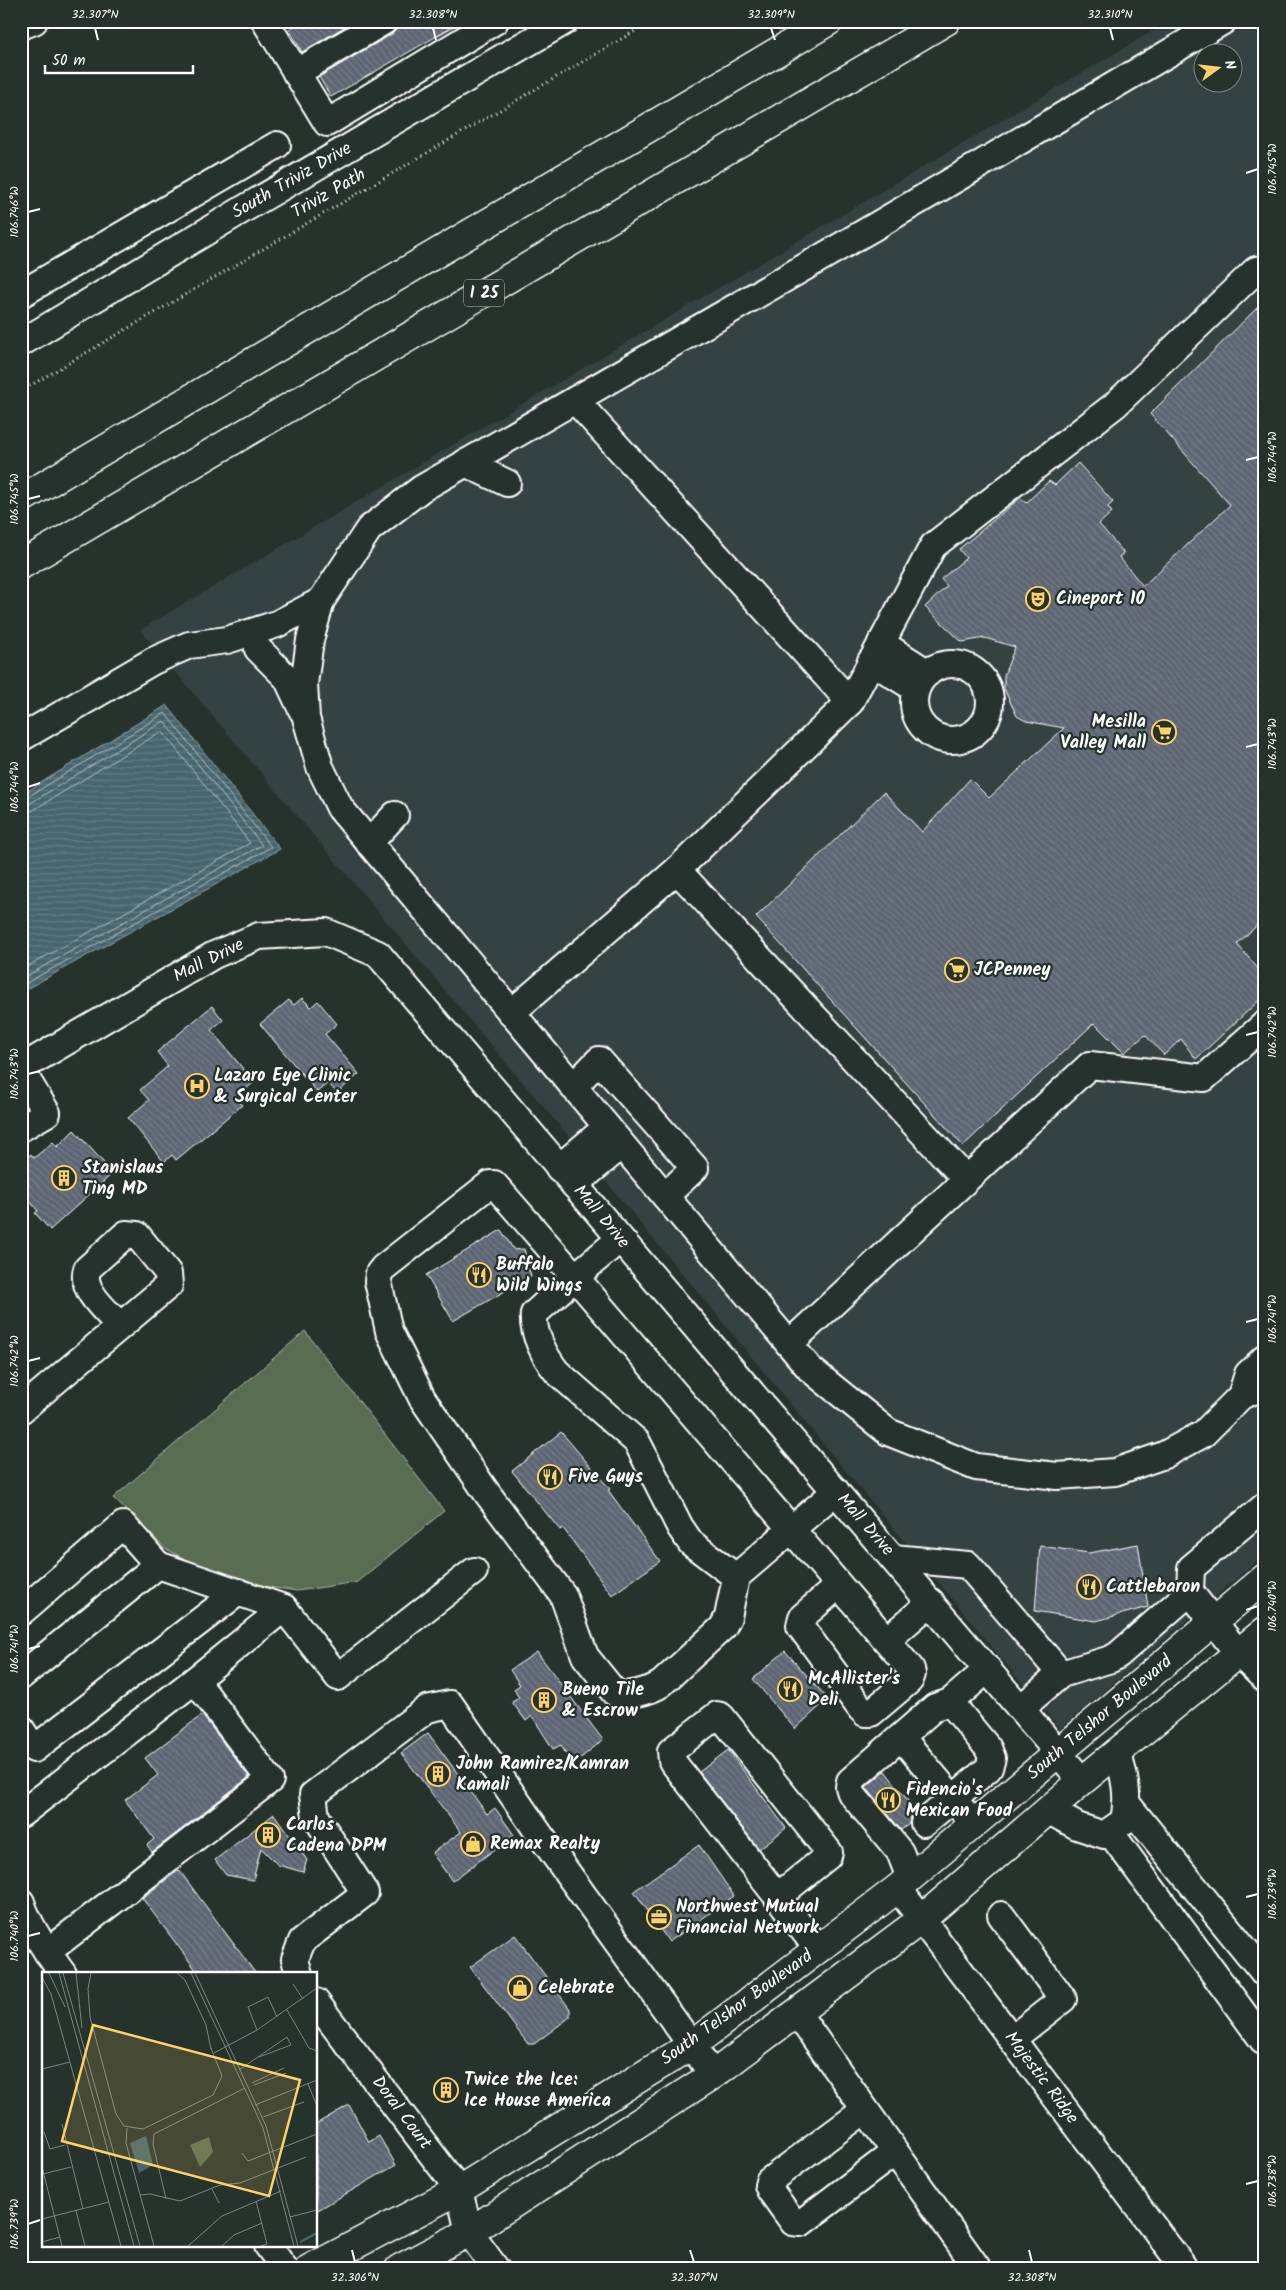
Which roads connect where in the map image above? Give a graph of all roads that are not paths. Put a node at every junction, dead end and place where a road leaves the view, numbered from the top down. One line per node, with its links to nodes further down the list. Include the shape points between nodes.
1 (34, 21): 9 (street)
2 (384, 21): 10 (street)
3 (495, 21): 10 (street, via 328,124)
4 (565, 21): 13 (street, South Triviz Drive)
5 (829, 21): 22 (main road)
6 (946, 21): 23 (main road, I 25)
7 (1223, 21): 19 (street)
8 (274, 24): 10 (street)
9 (21, 26)
10 (296, 73)
11 (278, 145): 12 (street)
12 (226, 175): 13 (street); 14 (street)
13 (242, 210): 17 (street, South Triviz Drive)
14 (78, 262): 16 (street); 17 (street)
15 (1265, 268): 27 (street, via 1256,270 1115,405 933,546)
16 (21, 294)
17 (98, 298): 18 (street, South Triviz Drive)
18 (21, 343)
19 (575, 400): 20 (street); 29 (street)
20 (465, 463): 21 (street); 24 (street, via 421,489 368,529)
21 (507, 483)
22 (21, 499)
23 (21, 565)
24 (321, 600): 25 (street, via 277,624); 26 (street)
25 (259, 640): 26 (street); 30 (street, via 287,678); 31 (street, via 189,645 153,661)
26 (309, 648): 30 (street, via 304,684)
27 (876, 652): 28 (street); 29 (street)
28 (922, 681)
29 (850, 702): 34 (street)
30 (306, 718): 33 (street, via 320,767 340,808)
31 (21, 738)
32 (395, 815): 33 (street)
33 (369, 843): 35 (street)
34 (677, 870): 35 (street); 42 (street)
35 (511, 1013): 38 (street)
36 (1265, 1024): 42 (street, via 1204,1078 1090,1065)
37 (21, 1069): 39 (street, via 47,1113); 41 (street, Mall Drive, via 214,955 259,936 326,932 378,954)
38 (573, 1086): 40 (street); 43 (street, via 600,1060 695,1168)
39 (21, 1128)
40 (615, 1136): 41 (street); 43 (street)
41 (566, 1176): 44 (street, Mall Drive)
42 (966, 1179): 47 (street)
43 (665, 1196): 47 (street)
44 (620, 1239): 45 (street); 51 (street, Mall Drive)
45 (575, 1277): 53 (street); 57 (street, via 534,1314 536,1333 549,1362 637,1442 691,1543); 57 (street, via 494,1184 490,1184 383,1268 378,1281 389,1331 422,1398 563,1595 585,1656 614,1692 620,1695 653,1689 723,1627)
46 (120, 1326): 50 (street)
47 (789, 1344): 49 (street, via 810,1368 888,1432 976,1467 1048,1475 1116,1472 1164,1455 1203,1434)
48 (1265, 1358): 49 (street, via 1248,1374)
49 (1253, 1391)
50 (21, 1410)
51 (836, 1491): 53 (street); 54 (street, Mall Drive)
52 (1265, 1506): 61 (street, via 1191,1568)
53 (791, 1529): 57 (street); 59 (street)
54 (893, 1558): 62 (street, Mall Drive); 70 (street, via 968,1565)
55 (158, 1565): 60 (street); 64 (street, via 123,1526); 71 (street)
56 (474, 1571): 63 (street, via 338,1677)
57 (736, 1577)
58 (1265, 1578): 65 (main road, South Telshor Boulevard)
59 (839, 1585): 67 (street); 67 (street, via 802,1617 800,1626 865,1713 871,1712 910,1680 912,1674)
60 (238, 1592): 63 (street); 77 (street)
61 (1190, 1592): 65 (street); 70 (street, via 1111,1660)
62 (931, 1602): 67 (street); 69 (street, Mall Drive)
63 (284, 1608): 73 (street)
64 (21, 1612)
65 (1213, 1622): 68 (street); 78 (main road, South Telshor Boulevard)
66 (1265, 1631): 68 (main road, South Telshor Boulevard)
67 (887, 1640)
68 (1238, 1652): 72 (street); 79 (main road, South Telshor Boulevard)
69 (988, 1669): 74 (street); 75 (street, Mall Drive)
70 (1061, 1674): 75 (street)
71 (21, 1676)
72 (1265, 1679)
73 (195, 1680): 84 (street); 94 (street, via 270,1780)
74 (950, 1702): 76 (street, via 935,1707); 81 (street, via 988,1748 992,1758 989,1768)
75 (1021, 1708): 78 (street, Mall Drive)
76 (901, 1737): 81 (street); 88 (street, Majestic Ridge, via 850,1781 849,1787 900,1852)
77 (28, 1739)
78 (1060, 1752): 80 (street, Mall Drive); 86 (main road, South Telshor Boulevard)
79 (1117, 1752): 80 (main road, South Telshor Boulevard); 82 (street, via 1125,1777)
80 (1082, 1781): 83 (main road, South Telshor Boulevard)
81 (953, 1799): 85 (street); 86 (street)
82 (1128, 1804): 87 (street, via 1124,1821); 97 (street)
83 (1048, 1810): 87 (street, via 1077,1826 1104,1835); 92 (main road, South Telshor Boulevard)
84 (21, 1814)
85 (924, 1823)
86 (974, 1824): 88 (main road, South Telshor Boulevard)
87 (1110, 1832): 101 (street)
88 (904, 1883): 92 (street, Majestic Ridge); 93 (main road, South Telshor Boulevard)
89 (777, 1897): 89 (street, via 672,1761 671,1751 717,1715 722,1716 829,1852); 93 (street)
90 (21, 1902): 94 (street)
91 (1001, 1915): 100 (street, via 1063,1999)
92 (922, 1920): 99 (main road, South Telshor Boulevard); 100 (street, Majestic Ridge)
93 (818, 1949): 102 (main road, South Telshor Boulevard)
94 (47, 1952): 95 (street)
95 (62, 1972)
96 (298, 1972): 102 (street, via 295,1959 302,1941 365,1892 316,1817 313,1794 427,1708 450,1704 540,1836)
97 (1265, 1974)
98 (318, 2005): 106 (street, Doral Court)
99 (797, 2013): 103 (main road, South Telshor Boulevard); 104 (street)
100 (1012, 2039): 114 (street, Majestic Ridge)
101 (1265, 2043)
102 (692, 2045): 103 (street); 106 (main road, South Telshor Boulevard)
103 (713, 2075): 107 (main road, South Telshor Boulevard)
104 (866, 2110): 105 (street); 105 (street, via 770,2181 770,2190 793,2222 801,2223)
105 (895, 2152): 113 (street)
106 (460, 2190): 107 (street, Doral Court); 110 (main road, South Telshor Boulevard)
107 (470, 2232): 111 (main road, South Telshor Boulevard); 112 (street)
108 (269, 2248): 109 (street)
109 (285, 2269)
110 (309, 2269)
111 (399, 2269)
112 (496, 2269)
113 (978, 2269)
114 (1185, 2269)

